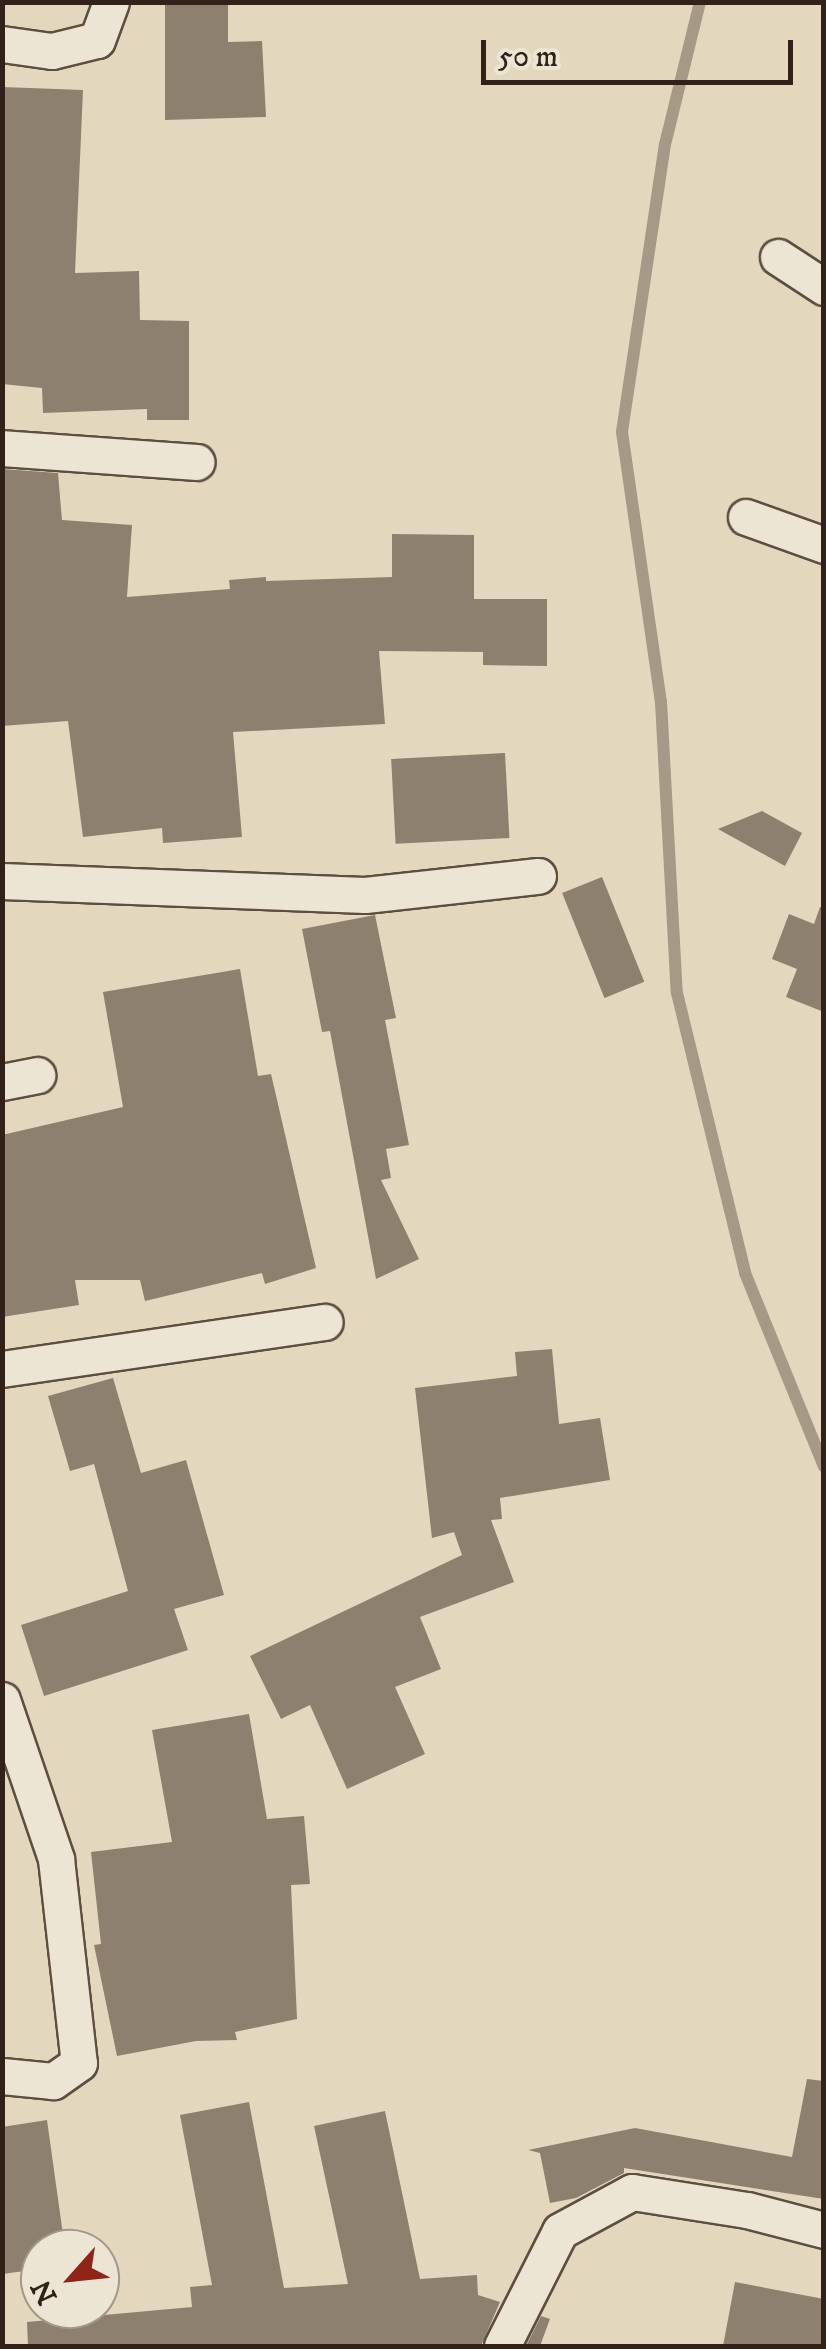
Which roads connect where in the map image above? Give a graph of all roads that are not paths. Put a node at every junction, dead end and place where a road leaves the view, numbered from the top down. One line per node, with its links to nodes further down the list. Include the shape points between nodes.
1 (111, 2): 2 (street, via 96,40 52,51)
2 (2, 44)
3 (778, 257): 4 (street)
4 (824, 287)
5 (2, 448): 6 (street)
6 (196, 462)
7 (746, 517): 8 (street)
8 (824, 544)
9 (538, 876): 10 (street, via 365,895)
10 (2, 880)
11 (325, 1322): 12 (street)
12 (2, 1369)
13 (2, 1700): 14 (street, via 56,1858 79,2063 54,2081)
14 (2, 2076)
15 (824, 2230): 16 (street, via 632,2192 560,2231)
16 (502, 2346)

